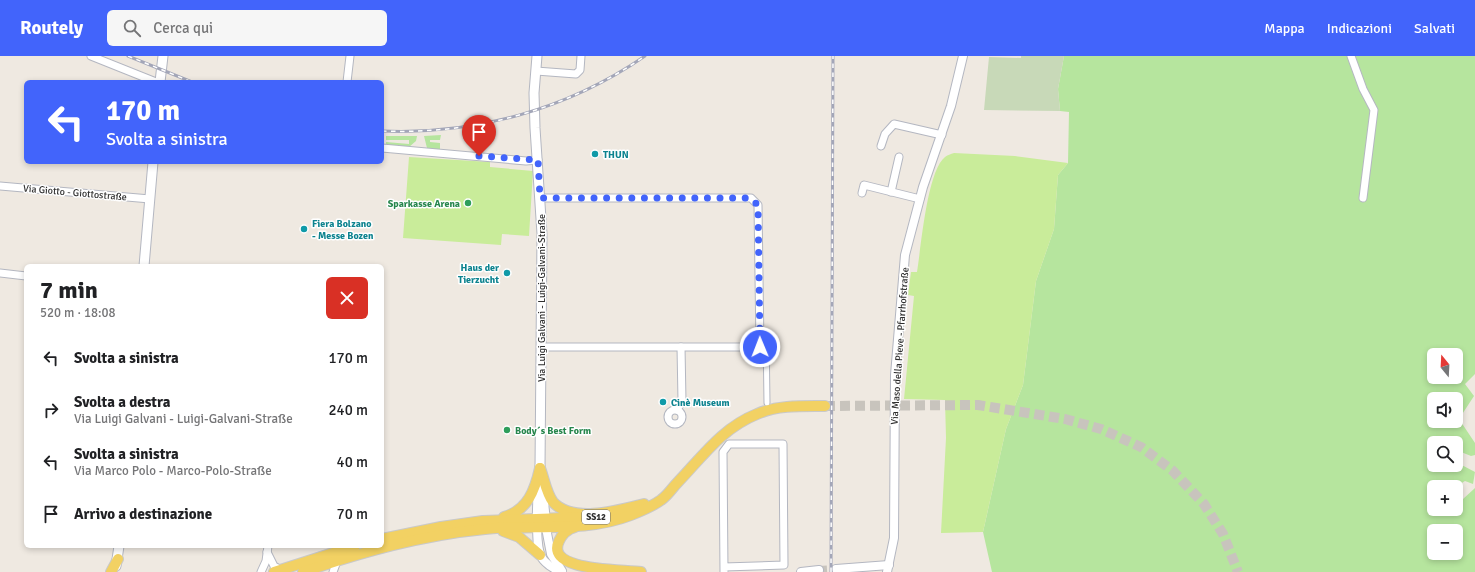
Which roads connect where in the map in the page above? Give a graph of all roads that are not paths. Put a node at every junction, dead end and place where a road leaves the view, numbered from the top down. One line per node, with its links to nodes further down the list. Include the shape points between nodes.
1 (91, 56): 9 (street)
2 (163, 56): 10 (main road)
3 (350, 56): 11 (street)
4 (537, 56): 8 (main road, Via Luigi Galvani - Luigi-Galvani-Straße)
5 (581, 56): 8 (street, via 580,70 576,74)
6 (963, 56): 12 (street, Via Maso della Pieve - Pfarrhofstraße)
7 (1351, 56): 22 (street, via 1374,110)
8 (536, 71): 16 (main road, Via Luigi Galvani - Luigi-Galvani-Straße, via 534,100)
9 (151, 80)
10 (160, 80)
11 (347, 80)
12 (942, 135): 13 (street, via 894,124 885,134); 24 (street, Via Maso della Pieve - Pfarrhofstraße)
13 (881, 146)
14 (384, 148): 16 (street)
15 (899, 157): 19 (street)
16 (538, 160): 21 (main road, Via Luigi Galvani - Luigi-Galvani-Straße)
17 (153, 164): 23 (main road)
18 (0, 186): 23 (street, Via Giotto - Giottostraße)
19 (891, 192): 20 (street, via 864,185); 24 (street)
20 (862, 193)
21 (540, 198): 28 (street, via 750,198 758,205); 29 (main road, Via Luigi Galvani - Luigi-Galvani-Straße)
22 (1363, 198)
23 (150, 199): 25 (main road)
24 (920, 199): 50 (street, Via Maso della Pieve - Pfarrhofstraße, via 905,255 899,317 894,433 895,517)
25 (144, 264)
26 (0, 273): 27 (street)
27 (24, 276)
28 (760, 333): 30 (street, via 760,347); 31 (street, via 766,333)
29 (541, 347): 30 (street); 34 (main road, Via Luigi Galvani - Luigi-Galvani-Straße)
30 (681, 347): 33 (street, via 682,401)
31 (767, 403)
32 (825, 406): 35 (main road, SS12, via 777,409 739,422 713,443)
33 (677, 410)
34 (540, 468): 36 (main road, via 551,499 568,512 597,513); 37 (main road, via 532,496 522,508); 38 (main road, Via Luigi Galvani - Luigi-Galvani-Straße)
35 (674, 487): 36 (main road, SS12); 39 (main road, SS12, via 660,501 632,514)
36 (644, 504): 38 (main road, SS12, via 607,516)
37 (494, 520): 38 (main road); 41 (main road, via 440,526)
38 (541, 522): 39 (main road); 40 (main road); 47 (street); 60 (street, via 551,554)
39 (601, 523): 61 (main road, via 578,526 564,533 558,546 563,561 580,568)
40 (487, 528): 42 (main road); 47 (main road, via 519,537)
41 (384, 538)
42 (384, 547)
43 (119, 548): 48 (main road)
44 (349, 548): 54 (main road)
45 (382, 548): 49 (main road)
46 (268, 549): 54 (street); 57 (street)
47 (540, 555): 60 (street, via 545,563)
48 (118, 558): 55 (main road); 56 (main road)
49 (335, 561): 58 (main road); 59 (street)
50 (888, 568): 52 (street)
51 (724, 569): 51 (street, via 784,565 783,444 729,444 724,452)
52 (836, 569)
53 (819, 570): 62 (street)
54 (278, 571)
55 (113, 572)
56 (120, 572)
57 (261, 572)
58 (303, 572)
59 (333, 572)
60 (562, 572)
61 (641, 572)
62 (801, 572)

